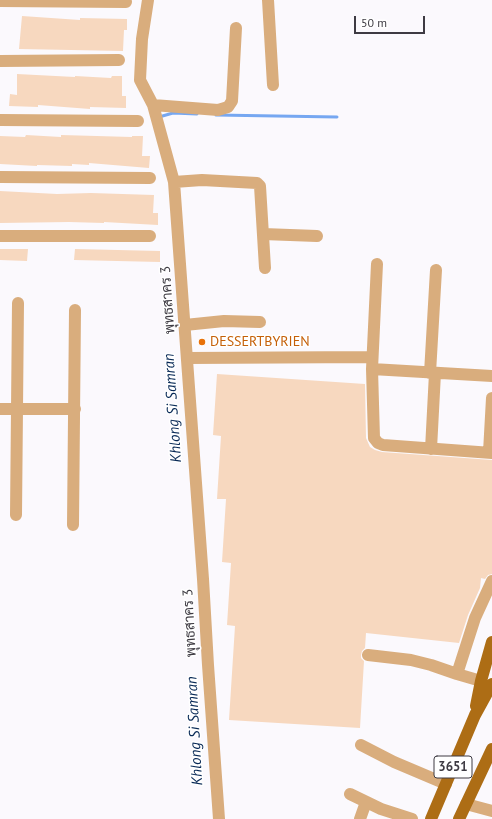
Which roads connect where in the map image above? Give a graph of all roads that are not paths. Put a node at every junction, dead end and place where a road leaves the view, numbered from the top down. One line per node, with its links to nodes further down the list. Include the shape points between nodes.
1 (0, 0): 4 (street)
2 (148, 0): 9 (street, พุทธสาคร 3, via 142,39 140,80)
3 (268, 0): 8 (street)
4 (126, 2)
5 (236, 28): 9 (street, via 232,101 228,107 218,110)
6 (119, 60): 7 (street)
7 (0, 61)
8 (273, 85)
9 (153, 104): 14 (street, พุทธสาคร 3)
10 (0, 120): 11 (street)
11 (138, 121)
12 (0, 177): 13 (street)
13 (150, 178)
14 (174, 182): 15 (street, via 202,180 257,183 260,186); 25 (street, พุทธสาคร 3)
15 (263, 234): 18 (street); 20 (street)
16 (0, 236): 17 (street)
17 (150, 236)
18 (317, 236)
19 (378, 264): 26 (street)
20 (265, 268)
21 (436, 270): 29 (street)
22 (18, 303): 33 (street)
23 (75, 310): 34 (street)
24 (260, 322): 25 (street, via 224,321)
25 (184, 325): 27 (street, พุทธสาคร 3)
26 (372, 357): 27 (street); 28 (street)
27 (187, 358): 53 (street, พุทธสาคร 3)
28 (372, 369): 29 (street); 35 (street, via 374,438 383,446)
29 (433, 373): 30 (street); 35 (street)
30 (492, 376)
31 (492, 398): 36 (street)
32 (0, 409): 33 (street)
33 (18, 409): 34 (street); 37 (street)
34 (75, 409): 38 (street)
35 (431, 449): 36 (street)
36 (491, 452)
37 (16, 515)
38 (74, 525)
39 (492, 581): 43 (street, via 475,618)
40 (492, 642): 44 (main road)
41 (368, 655): 43 (street, via 411,660)
42 (492, 667): 45 (main road)
43 (456, 674): 44 (street)
44 (486, 682): 45 (main road, 3651)
45 (475, 715): 48 (main road, 3651)
46 (361, 746): 48 (street)
47 (492, 749): 51 (main road, 3651)
48 (446, 784): 56 (main road, 3651)
49 (350, 794): 50 (street)
50 (366, 802): 54 (street); 55 (street)
51 (466, 804): 52 (street); 57 (main road, 3651)
52 (492, 811)
53 (218, 819)
54 (360, 819)
55 (412, 819)
56 (431, 819)
57 (460, 819)

